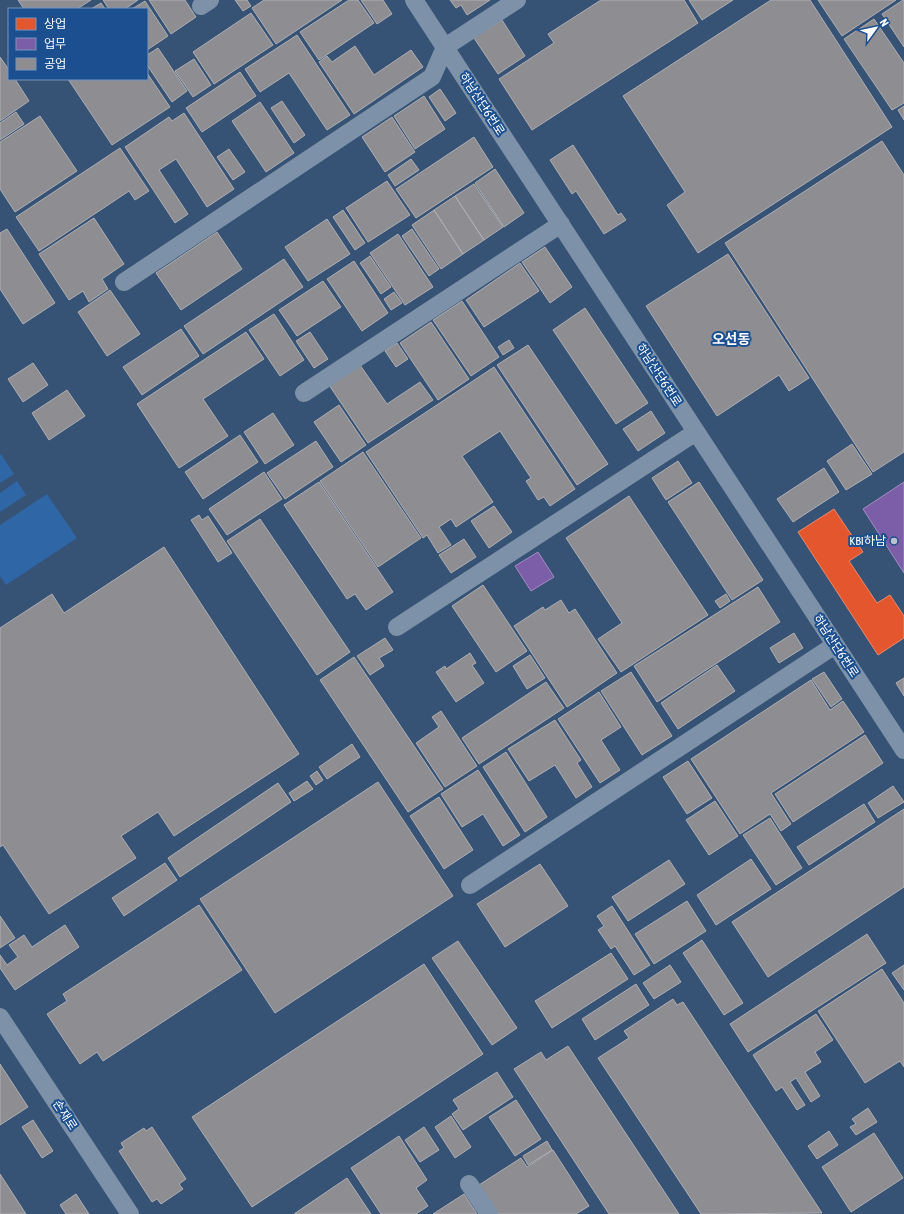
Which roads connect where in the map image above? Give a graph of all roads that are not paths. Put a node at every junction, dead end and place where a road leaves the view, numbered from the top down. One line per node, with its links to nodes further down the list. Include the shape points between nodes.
1 (414, 0): 3 (street, 하남산단6번로)
2 (517, 0): 3 (street)
3 (445, 47): 4 (street, 하남산단6번로); 5 (street, via 432,77)
4 (561, 224): 6 (street); 7 (street, 하남산단6번로)
5 (124, 282)
6 (304, 393)
7 (696, 432): 8 (street); 9 (street, 하남산단6번로)
8 (397, 627)
9 (835, 645): 10 (street, 하남산단6번로); 11 (street)
10 (904, 750)
11 (470, 885)
12 (0, 1017): 14 (street, 손재로)
13 (469, 1184): 15 (street)
14 (130, 1214)
15 (488, 1214)

